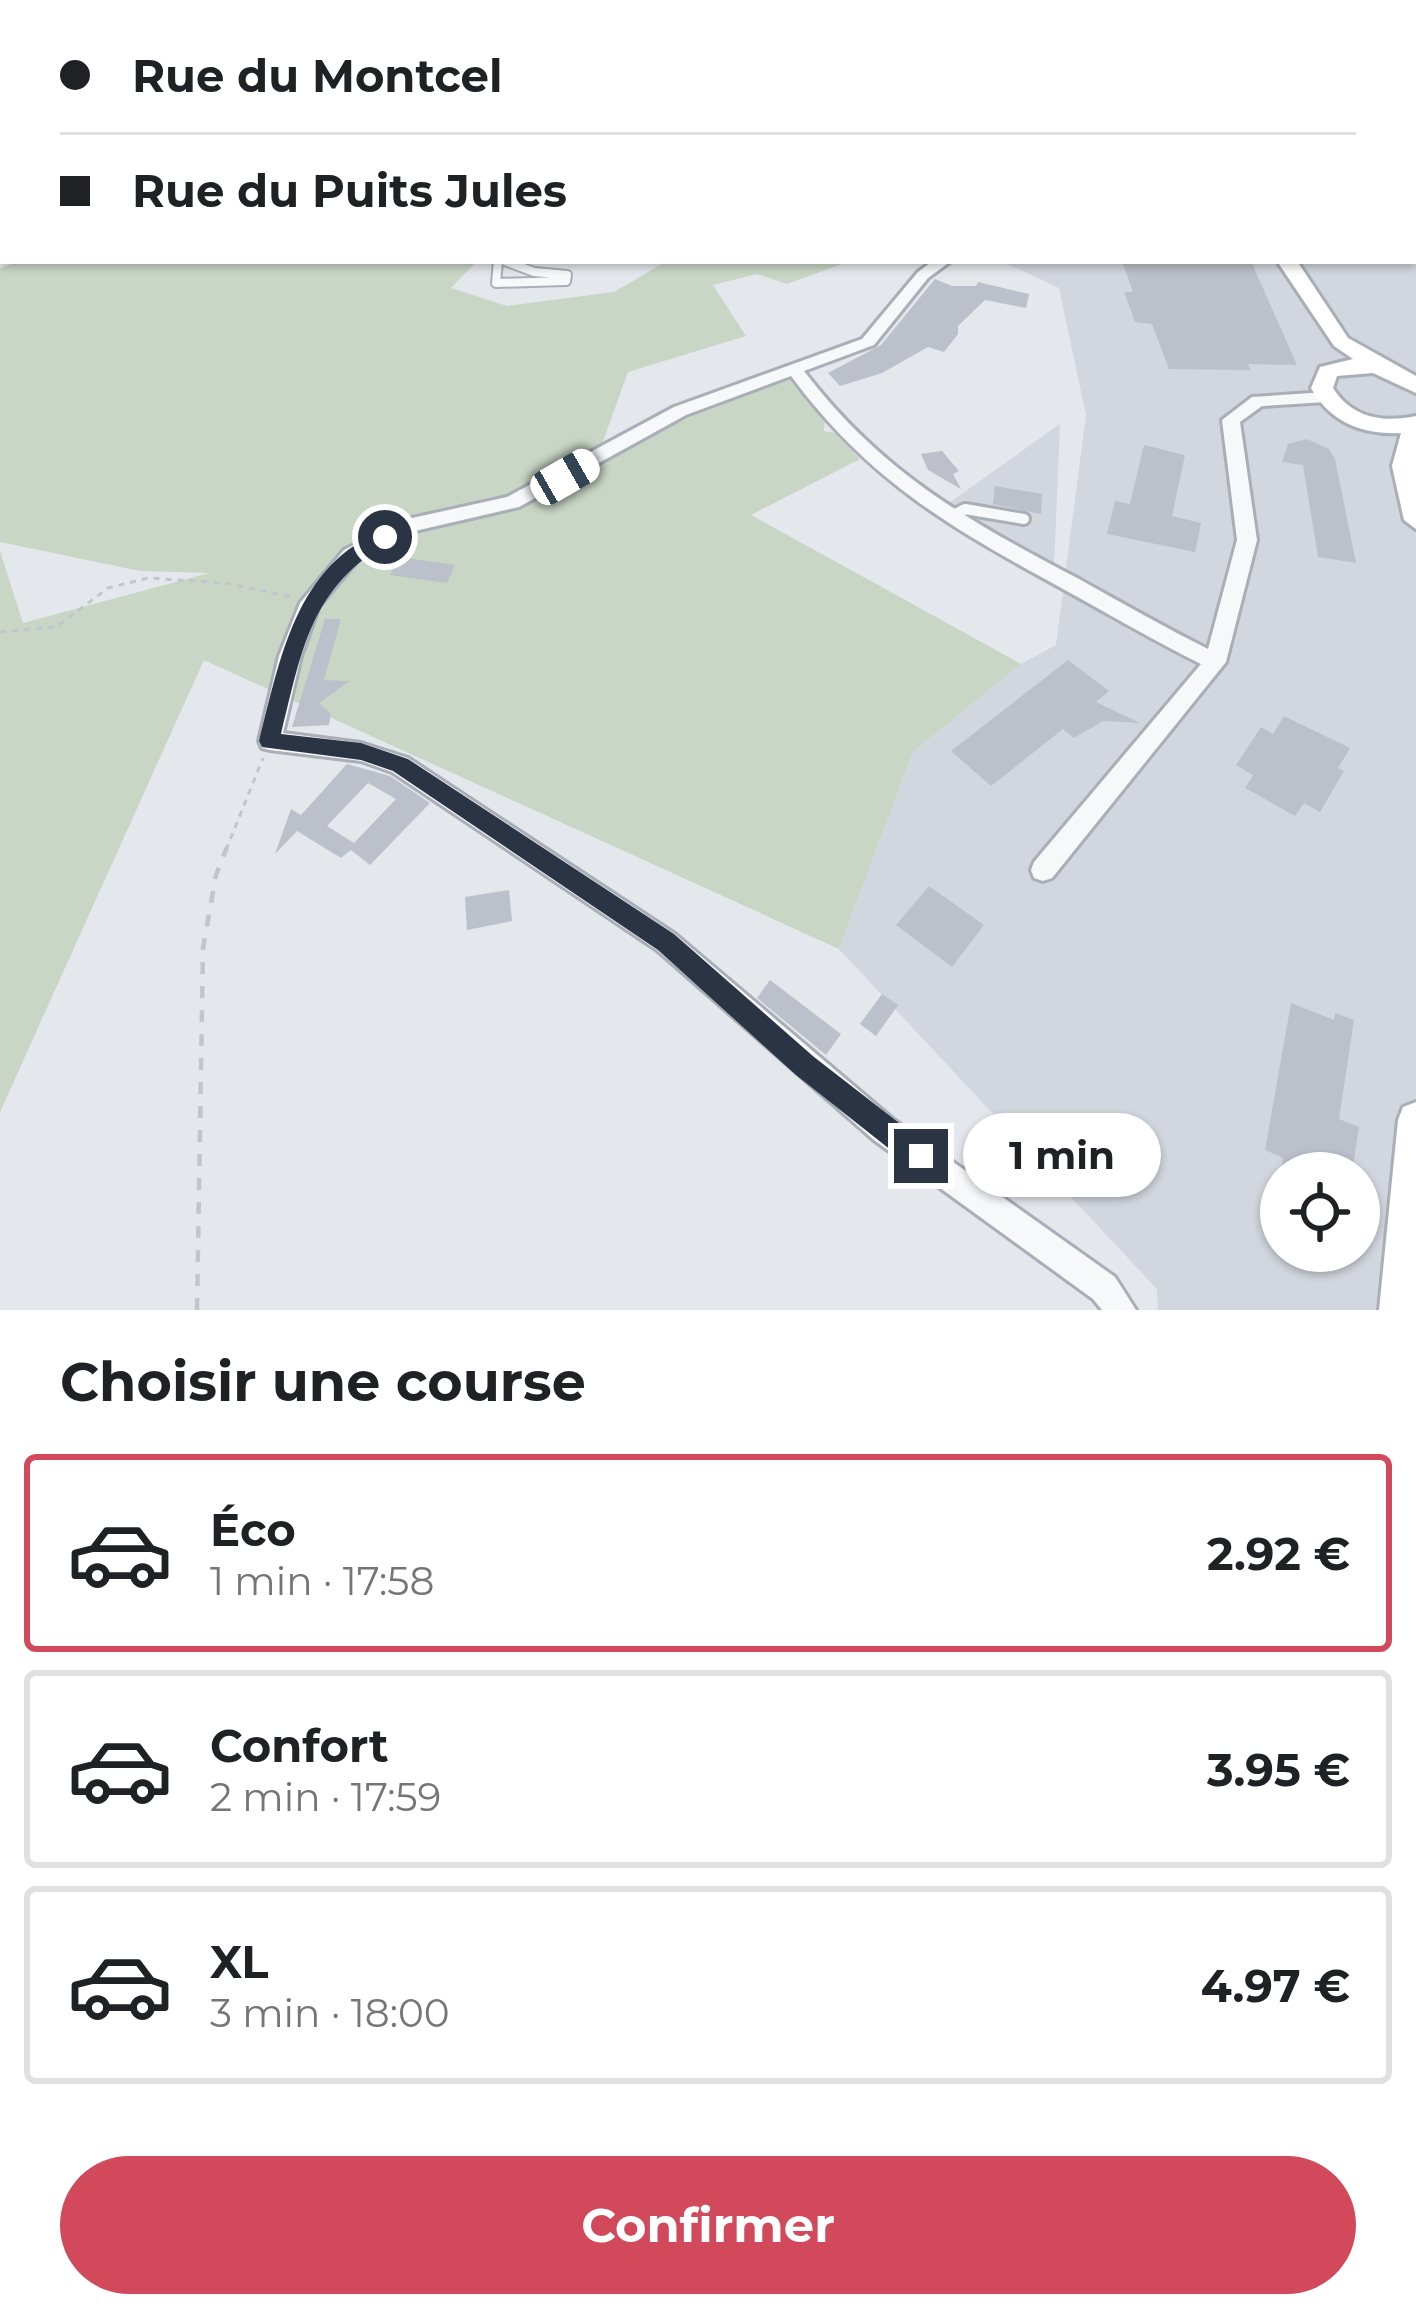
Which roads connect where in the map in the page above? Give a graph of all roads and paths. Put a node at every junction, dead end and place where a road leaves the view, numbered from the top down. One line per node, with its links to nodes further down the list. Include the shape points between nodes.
1 (500, 264): 2 (lane, via 496,283 566,281 567,275)
2 (510, 264)
3 (939, 264): 6 (street, via 868,342)
4 (1289, 264): 5 (main road)
5 (1342, 343): 7 (main road); 8 (main road)
6 (793, 368): 14 (street, via 837,429); 17 (street, via 680,411 512,502 410,524 351,556)
7 (1338, 368): 8 (main road); 10 (main road, via 1323,380)
8 (1387, 369): 9 (main road)
9 (1416, 386)
10 (1326, 397): 11 (main road); 19 (street, via 1258,401 1231,420 1247,540)
11 (1360, 422): 12 (main road); 13 (main road)
12 (1415, 424): 13 (main road)
13 (1403, 466): 16 (main road)
14 (950, 518): 15 (lane, via 965,509); 19 (street)
15 (1024, 519)
16 (1416, 520)
17 (310, 603): 18 (path, via 260,588 140,578 108,588 52,629); 20 (street)
18 (0, 632)
19 (1215, 662): 21 (street)
20 (269, 741): 23 (path, via 216,875 203,948); 24 (street, via 400,765 666,942 868,1117 1103,1288)
21 (1043, 870)
22 (1416, 1120): 25 (main road)
23 (197, 1310)
24 (1121, 1310)
25 (1399, 1310)

